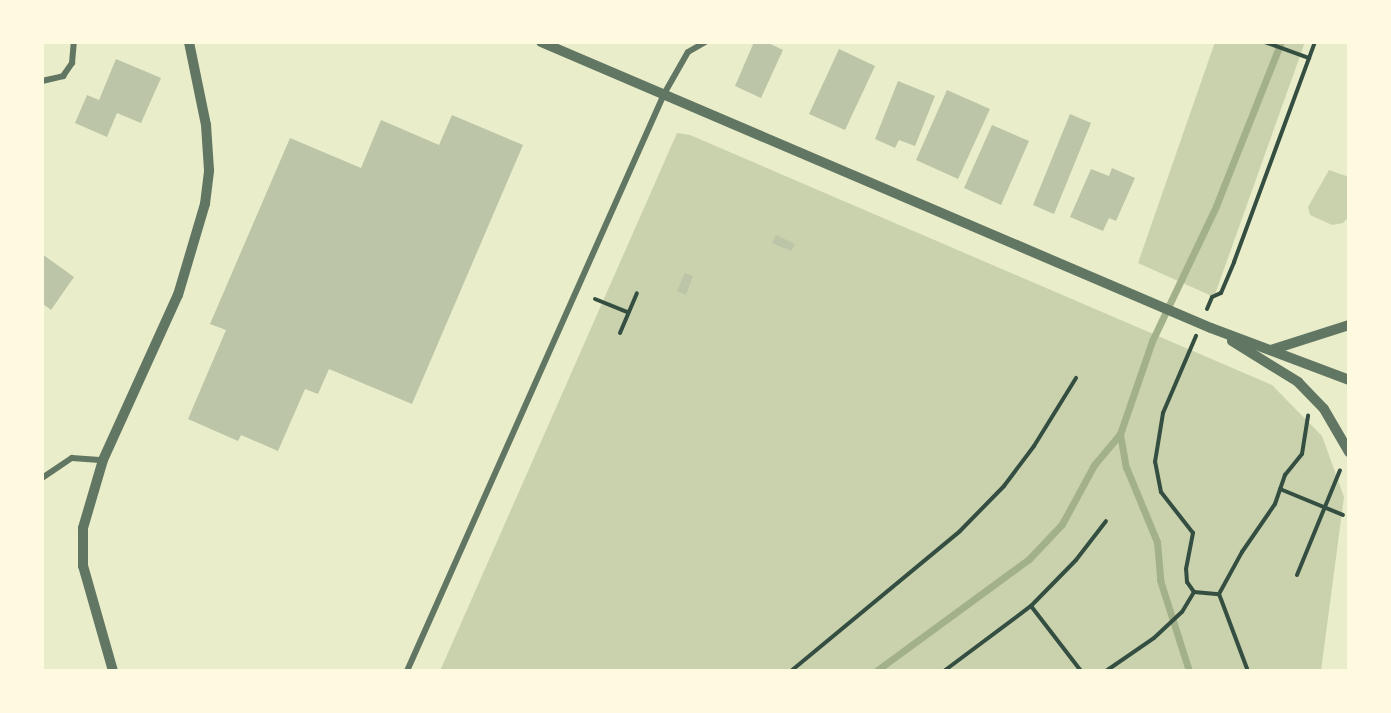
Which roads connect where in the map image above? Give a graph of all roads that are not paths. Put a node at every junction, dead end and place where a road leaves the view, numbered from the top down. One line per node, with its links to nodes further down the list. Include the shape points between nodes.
1 (74, 42): 5 (street, via 72,63 63,76)
2 (189, 42): 12 (street, via 206,125 205,204 178,295)
3 (541, 42): 6 (street)
4 (705, 42): 6 (street, via 688,52)
5 (42, 81)
6 (664, 94): 8 (street); 15 (street)
7 (1349, 326): 9 (street)
8 (1205, 327): 9 (street); 11 (street, via 1298,382 1324,409)
9 (1270, 350): 10 (street)
10 (1349, 380)
11 (1349, 452)
12 (103, 460): 13 (street, via 72,458); 14 (street, via 83,528 83,566)
13 (42, 478)
14 (113, 671)
15 (406, 671)

